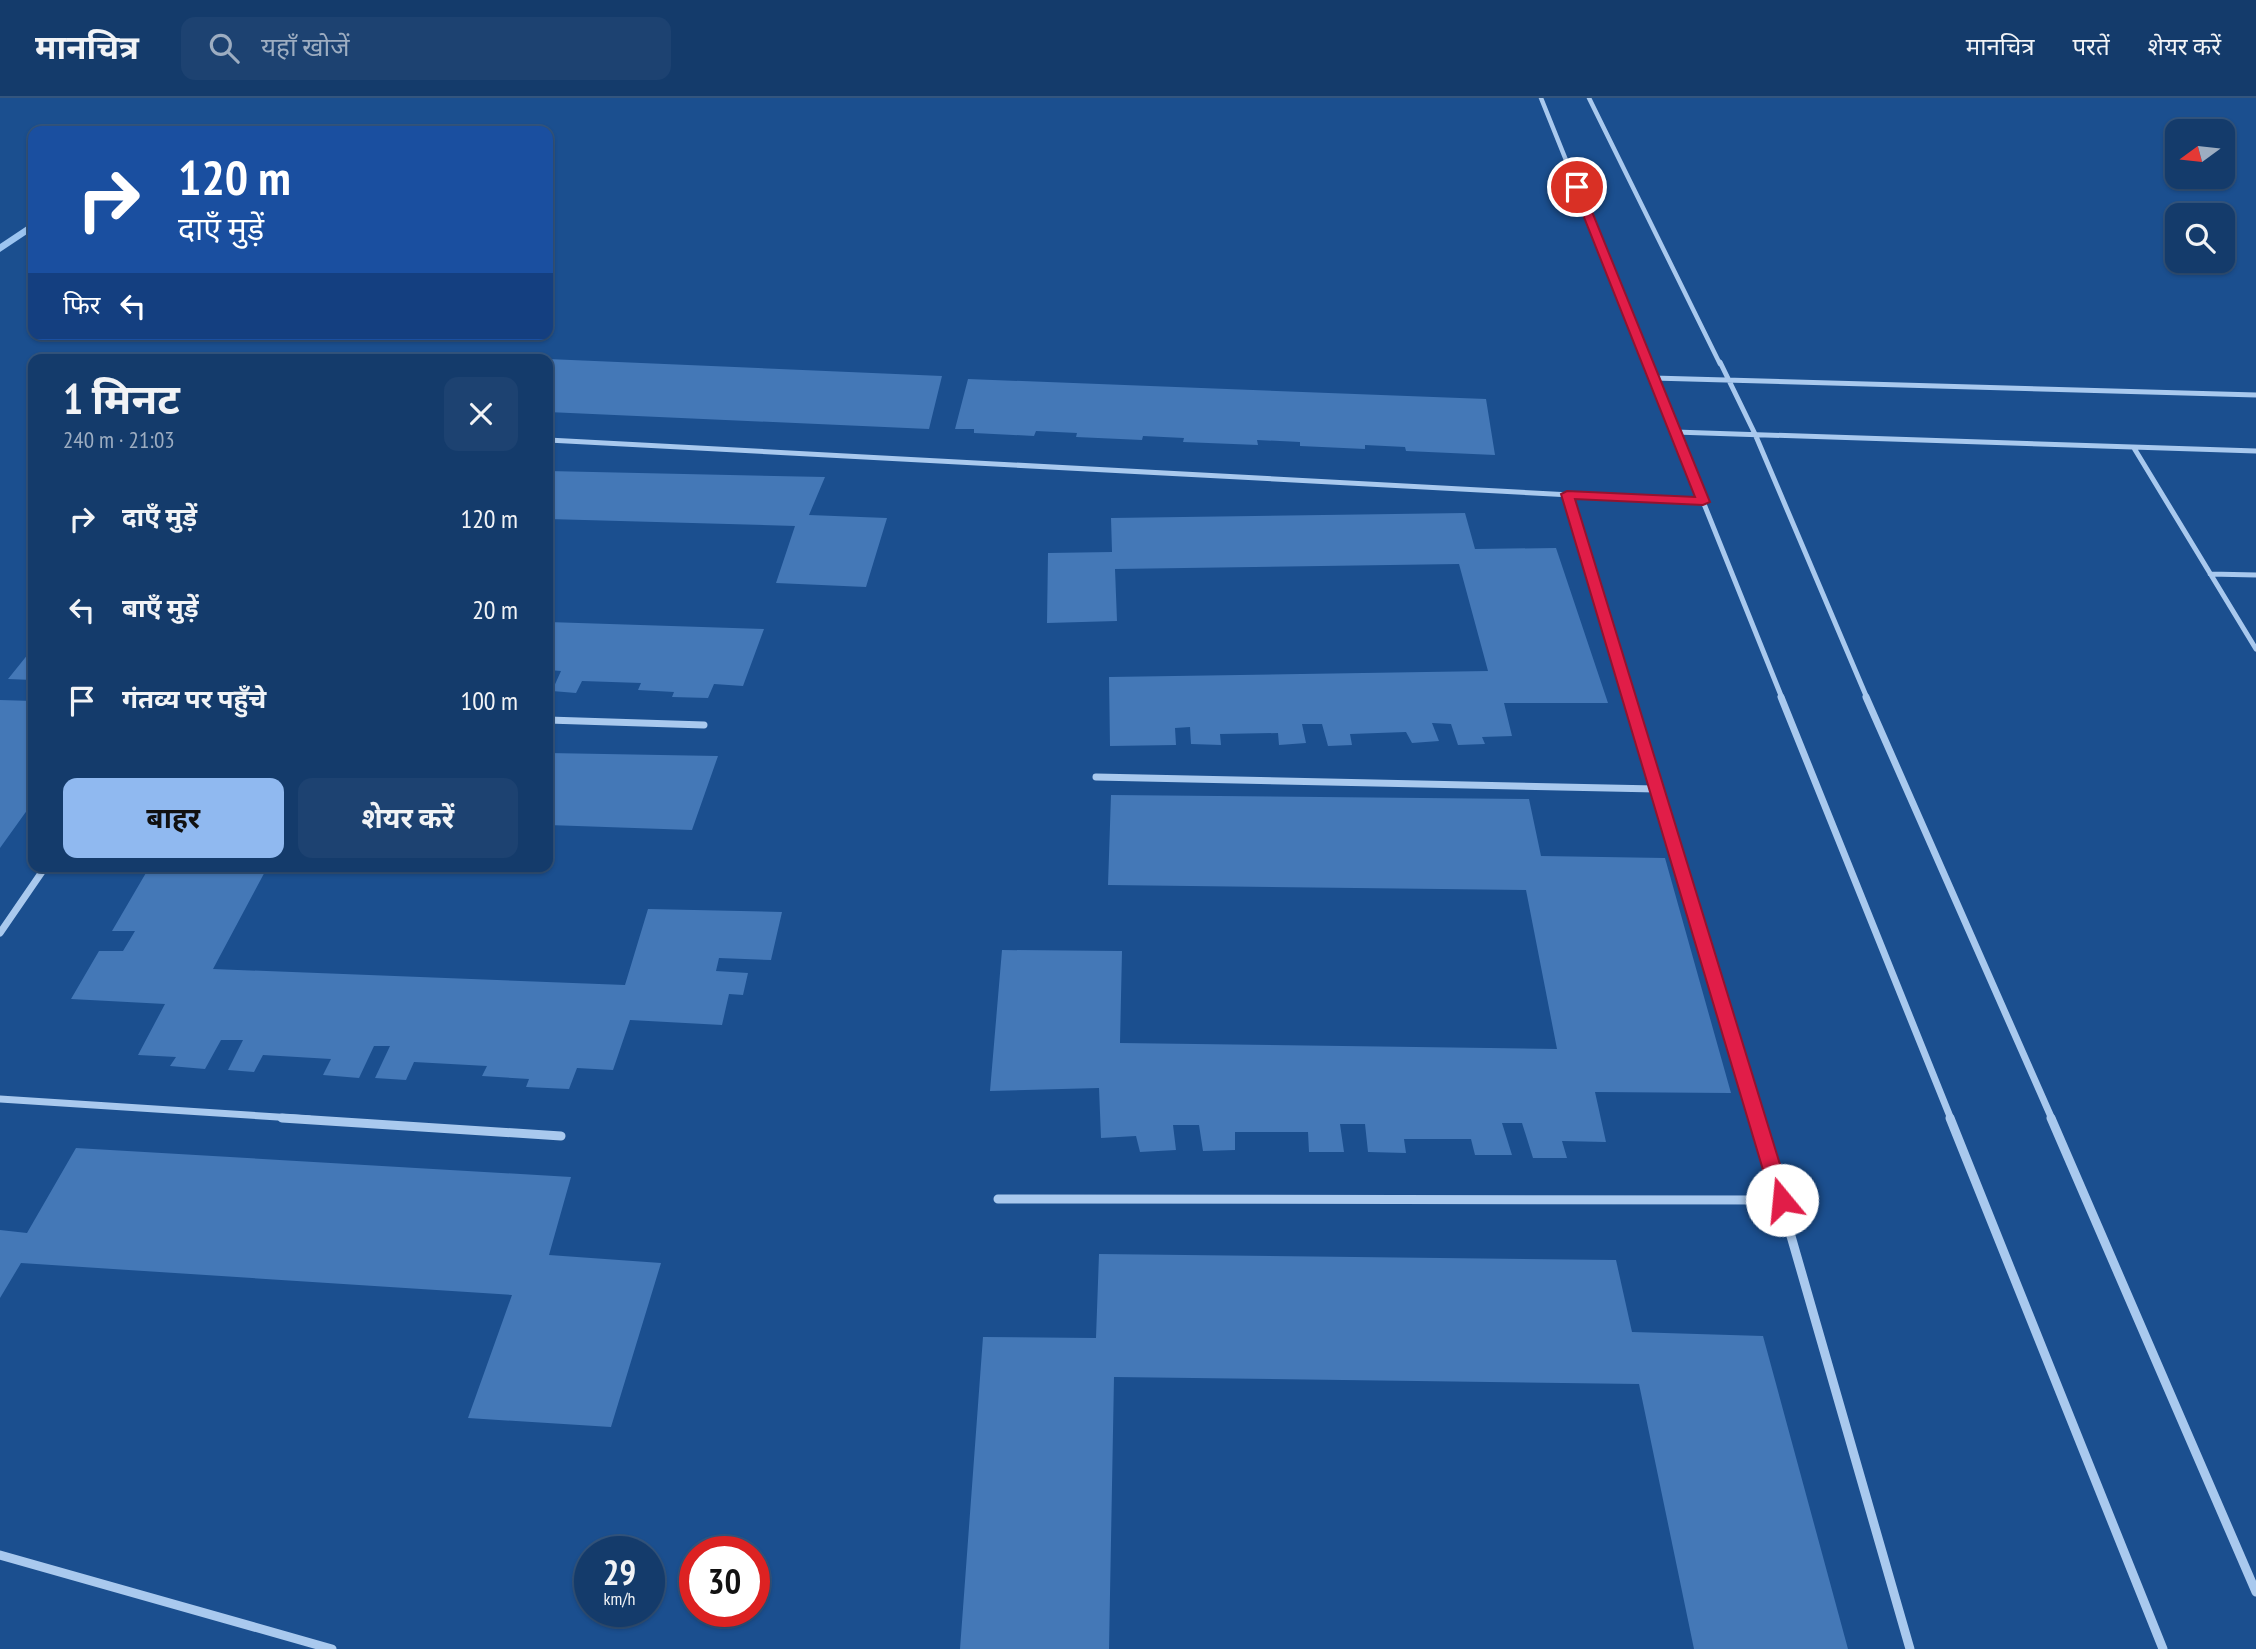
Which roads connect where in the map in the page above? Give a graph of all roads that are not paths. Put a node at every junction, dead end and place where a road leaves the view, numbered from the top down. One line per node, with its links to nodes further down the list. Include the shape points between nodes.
1 (1541, 98): 3 (street)
2 (1589, 98): 4 (street)
3 (1653, 378): 4 (street); 6 (street)
4 (1728, 380): 5 (street); 7 (street)
5 (2256, 395)
6 (1675, 432): 7 (street); 12 (street)
7 (1755, 434): 9 (street); 27 (street)
8 (553, 440): 11 (street)
9 (2134, 448): 10 (street); 13 (street)
10 (2256, 452)
11 (1567, 494): 12 (street); 19 (street)
12 (1703, 502): 30 (street)
13 (2210, 574): 14 (street); 15 (street)
14 (2256, 575)
15 (2256, 649)
16 (553, 720): 17 (street)
17 (704, 725)
18 (1096, 777): 19 (street)
19 (1656, 789): 25 (street)
20 (42, 872): 21 (street)
21 (0, 933)
22 (0, 1099): 23 (street)
23 (561, 1136)
24 (998, 1199): 25 (street)
25 (1782, 1200): 29 (street)
26 (0, 1555): 28 (street)
27 (2256, 1592)
28 (332, 1649)
29 (1910, 1649)
30 (2163, 1649)

